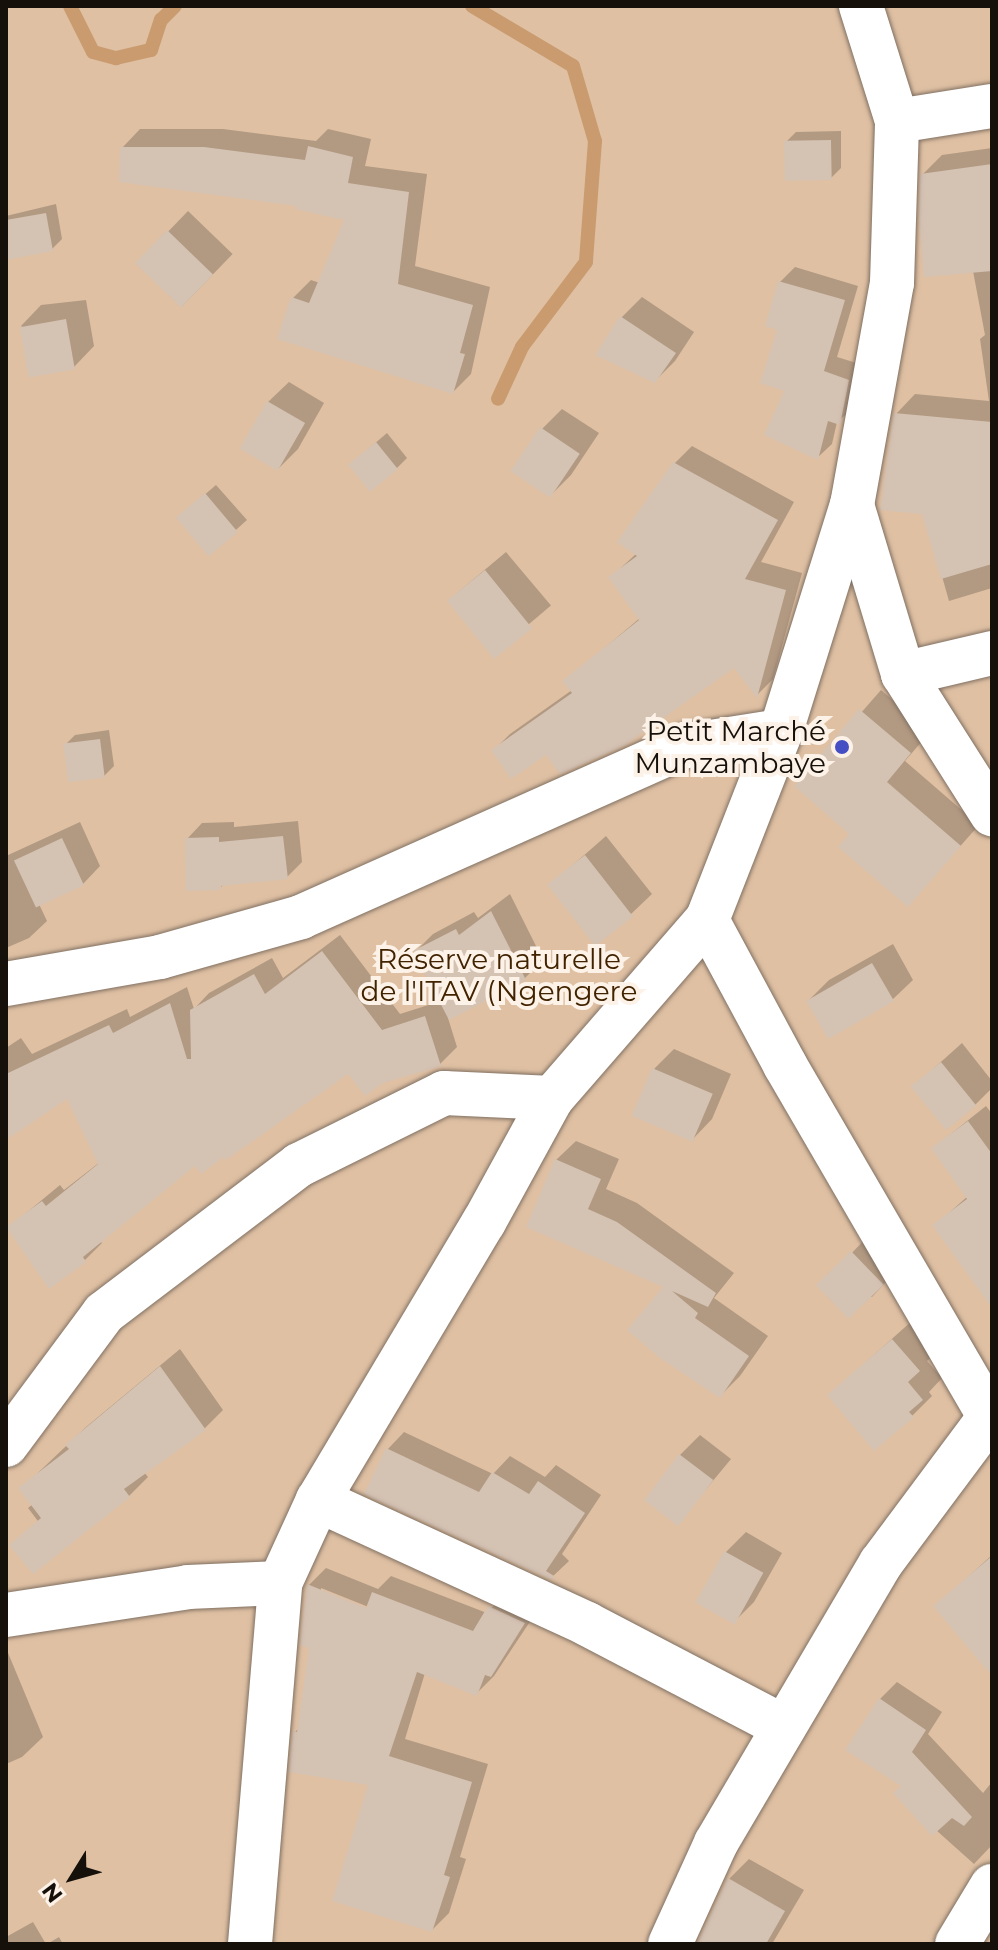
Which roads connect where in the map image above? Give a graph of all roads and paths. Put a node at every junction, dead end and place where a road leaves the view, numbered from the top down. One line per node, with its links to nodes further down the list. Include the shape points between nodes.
1 (861, 6): 3 (street)
2 (992, 106): 3 (street)
3 (897, 121): 4 (street, via 892,283)
4 (852, 505): 6 (street); 7 (street)
5 (992, 653): 6 (street)
6 (903, 674): 8 (street)
7 (781, 731): 9 (street); 10 (street, via 685,746 301,917 160,957)
8 (992, 814)
9 (707, 920): 11 (street); 12 (street)
10 (6, 984)
11 (552, 1098): 13 (street, via 444,1093 299,1165 104,1313); 14 (street)
12 (991, 1420): 17 (street, via 881,1563)
13 (6, 1445)
14 (318, 1500): 15 (street); 17 (street, via 587,1624)
15 (280, 1583): 16 (street, via 188,1587); 19 (street)
16 (6, 1615)
17 (784, 1727): 20 (street, via 716,1843)
18 (992, 1886): 21 (street)
19 (250, 1944)
20 (670, 1944)
21 (957, 1944)

